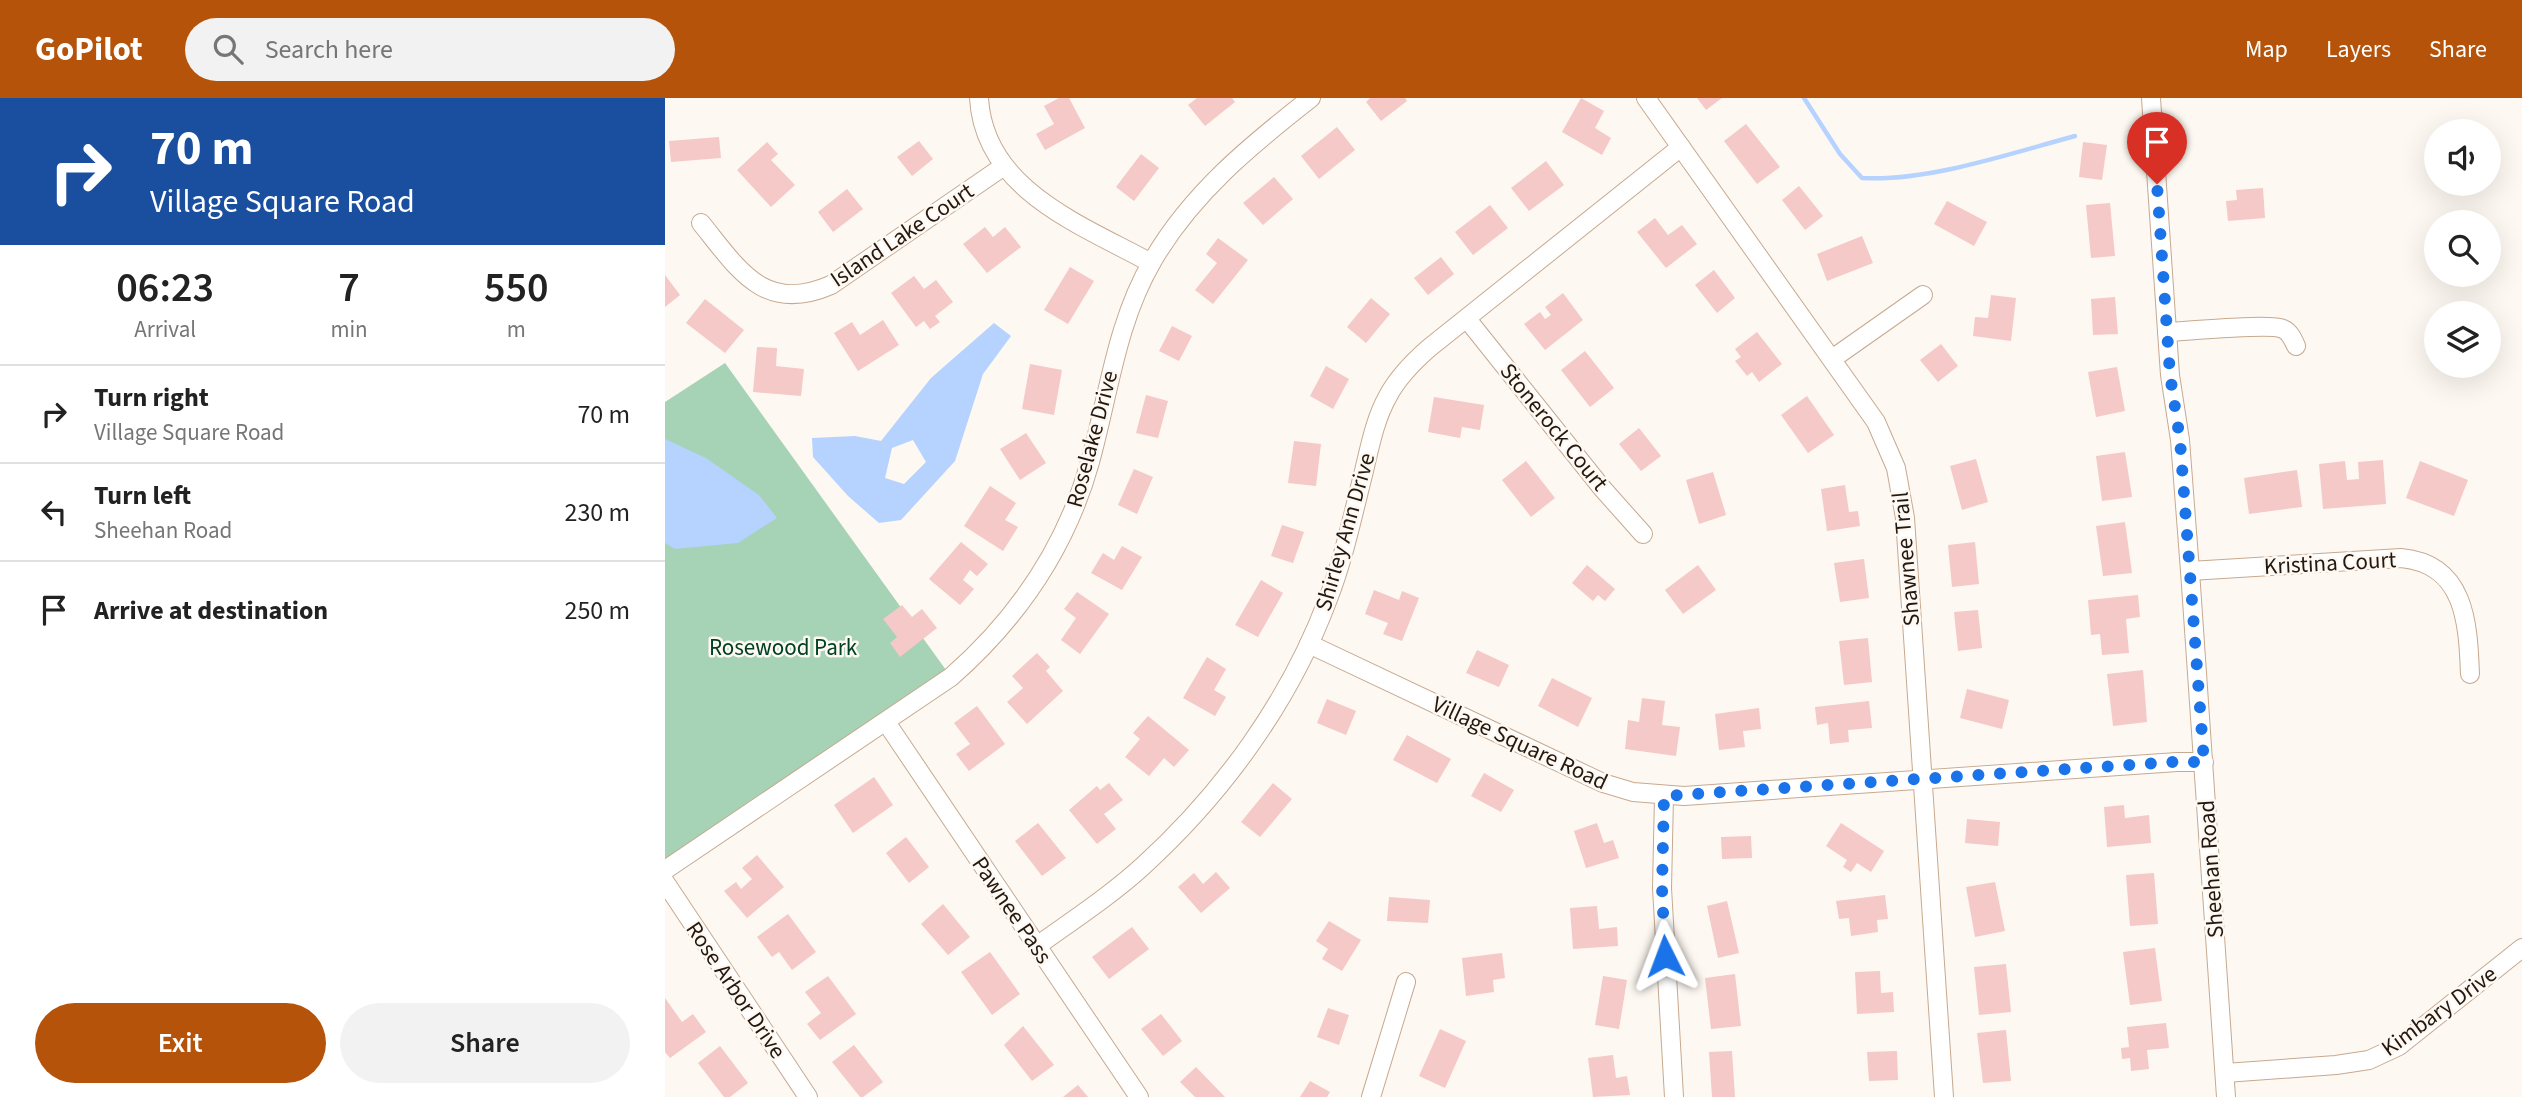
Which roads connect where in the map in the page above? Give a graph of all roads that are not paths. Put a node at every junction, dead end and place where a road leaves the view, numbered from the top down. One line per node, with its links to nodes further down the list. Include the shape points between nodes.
1 (979, 98): 6 (street, via 984,127)
2 (1311, 98): 8 (street, Roselake Drive, via 1215,179)
3 (1646, 98): 5 (street, Shawnee Trail)
4 (2151, 98): 11 (street, Sheehan Road)
5 (1681, 147): 10 (street, Shirley Ann Drive); 13 (street, Shawnee Trail)
6 (1004, 166): 7 (street, Island Lake Court, via 831,285 801,295 755,285); 8 (street, via 1040,201)
7 (701, 223)
8 (1151, 263): 18 (street, Roselake Drive, via 1124,324 1080,495 1048,563 1009,619 972,658)
9 (1923, 295): 13 (street)
10 (1467, 319): 14 (street, Stonerock Court); 16 (street, Shirley Ann Drive, via 1413,362 1387,396 1376,422 1346,543)
11 (2167, 332): 12 (street, via 2282,328); 15 (street, Sheehan Road)
12 (2296, 346)
13 (1832, 359): 20 (street, Shawnee Trail, via 1881,433 1902,493)
14 (1643, 534)
15 (2190, 571): 17 (street, Kristina Court, via 2401,558 2427,564 2448,580 2460,599); 19 (street, Sheehan Road)
16 (1309, 644): 21 (street, Village Square Road, via 1603,783); 24 (street, Shirley Ann Drive, via 1266,721 1206,802 1140,868)
17 (2470, 674)
18 (886, 722): 22 (street, Roselake Drive); 24 (street, Pawnee Pass)
19 (2204, 762): 20 (street, Village Square Road); 27 (street, Sheehan Road)
20 (1922, 779): 21 (street, Village Square Road); 32 (street, Shawnee Trail)
21 (1664, 796): 31 (street, via 1662,888)
22 (665, 870)
23 (665, 882): 28 (street, Rose Arbor Drive)
24 (1037, 946): 29 (street, Pawnee Pass)
25 (2522, 948): 27 (street, Kimbary Drive, via 2382,1055 2336,1065)
26 (1406, 982): 30 (street)
27 (2225, 1073): 33 (street, Sheehan Road)
28 (808, 1097)
29 (1139, 1097)
30 (1371, 1097)
31 (1674, 1097)
32 (1944, 1097)
33 (2226, 1097)

